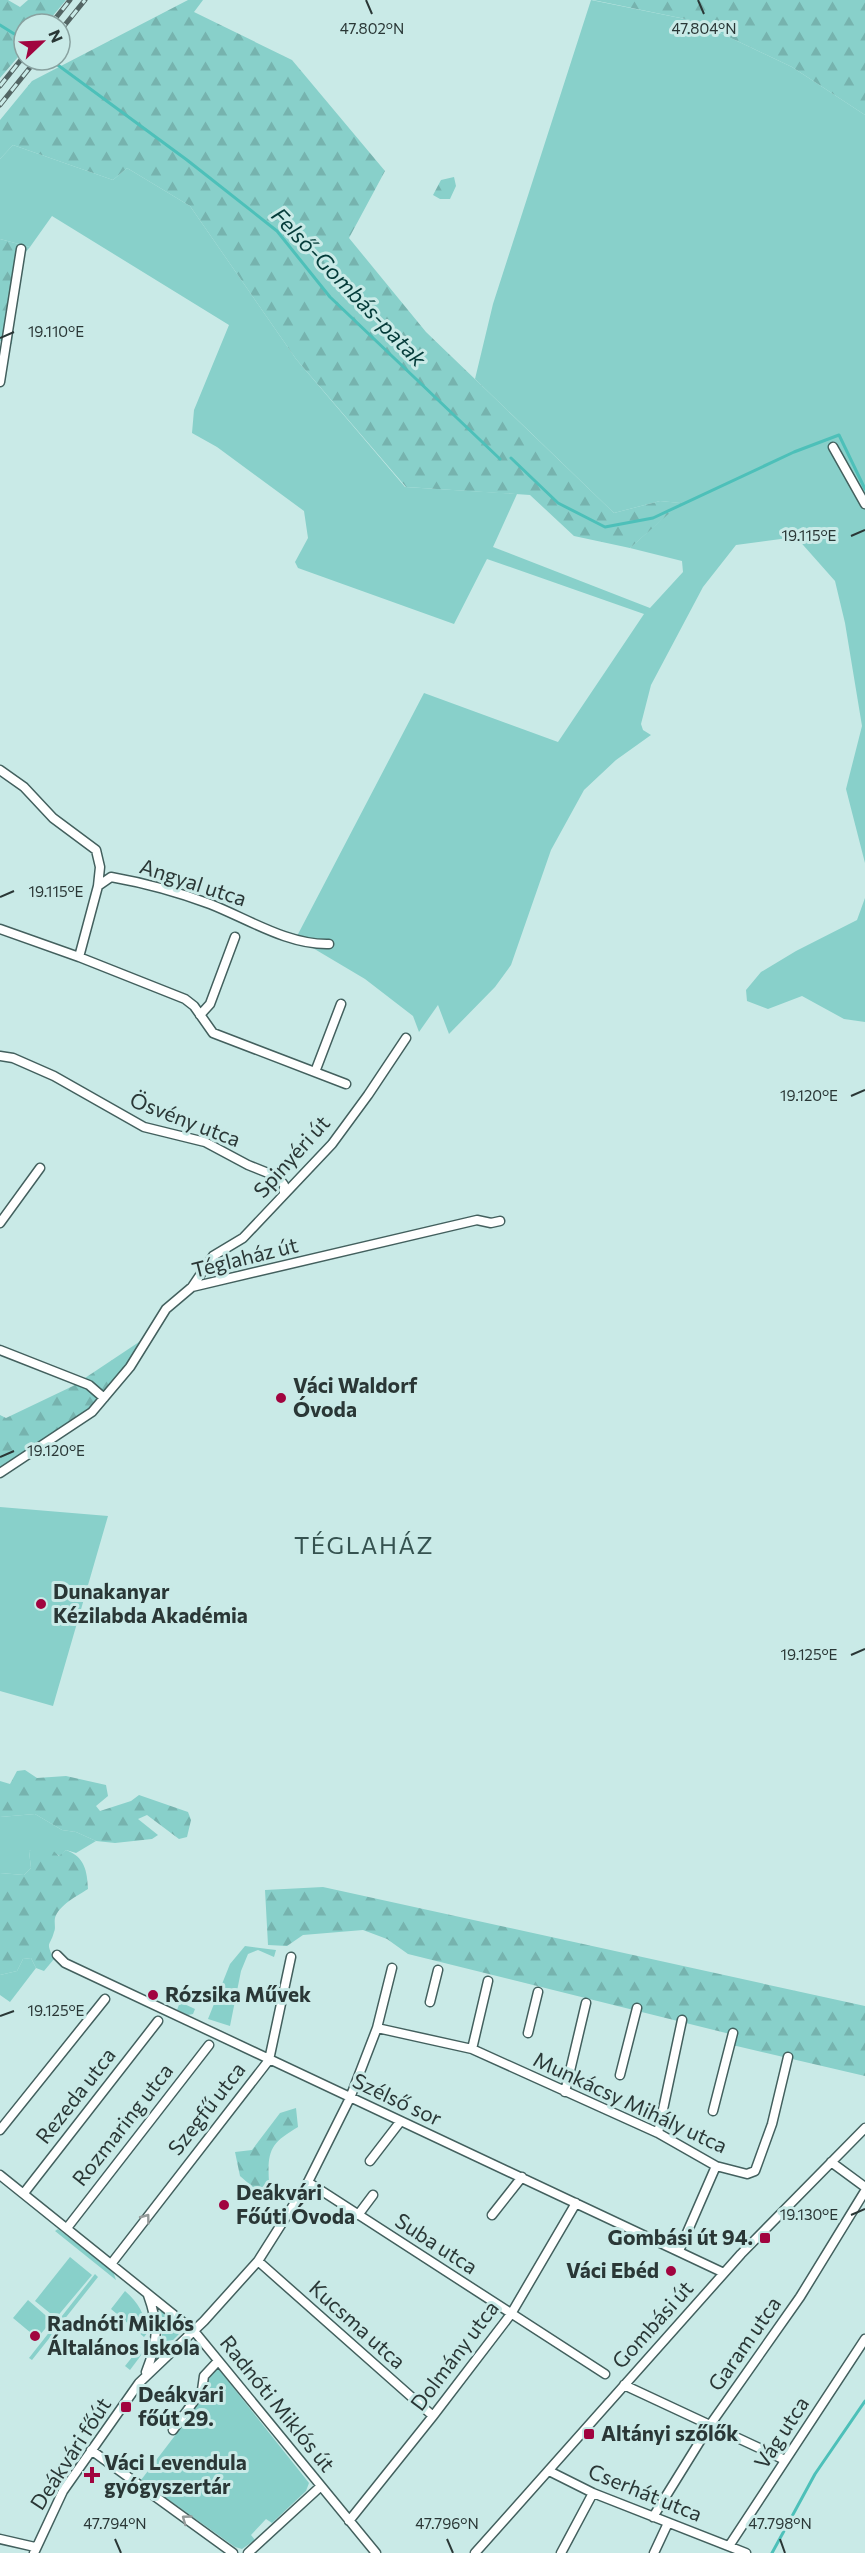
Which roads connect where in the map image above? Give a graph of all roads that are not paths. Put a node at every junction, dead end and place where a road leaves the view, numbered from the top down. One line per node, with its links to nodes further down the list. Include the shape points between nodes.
1 (21, 249): 2 (street)
2 (0, 382)
3 (833, 447): 4 (street)
4 (865, 504)
5 (0, 770): 6 (street, via 96,850 100,867)
6 (98, 886): 9 (street, Angyal utca, via 111,877 146,883 208,903 300,941); 10 (street)
7 (0, 929): 10 (street)
8 (235, 937): 12 (street, via 210,1004)
9 (329, 944)
10 (79, 957): 12 (street, via 185,999)
11 (341, 1004): 15 (street)
12 (200, 1015): 15 (street, via 213,1033)
13 (406, 1038): 18 (street, Spinyéri út, via 332,1144)
14 (0, 1056): 18 (street, Ösvény utca, via 54,1076 144,1127 205,1142 278,1177)
15 (315, 1072): 16 (street)
16 (346, 1084)
17 (40, 1168): 20 (street)
18 (284, 1193): 21 (street, Spinyéri út, via 243,1238 213,1256)
19 (500, 1221): 21 (street, Téglaház út, via 477,1220)
20 (0, 1223)
21 (192, 1287): 23 (street, Téglaház út, via 166,1309 130,1367)
22 (0, 1350): 23 (street, via 89,1385)
23 (104, 1398): 24 (street, Téglaház út, via 92,1412)
24 (0, 1473)
25 (57, 1955): 43 (street, Szélső sor, via 65,1963)
26 (291, 1957): 43 (street, Szegfű utca)
27 (392, 1968): 37 (street, Deákvári főút)
28 (438, 1970): 32 (street)
29 (488, 1981): 41 (street)
30 (538, 1992): 38 (street)
31 (105, 1999): 50 (street)
32 (430, 2002)
33 (586, 2003): 45 (street)
34 (637, 2008): 44 (street)
35 (682, 2020): 51 (street)
36 (158, 2021): 60 (street, Rezeda utca)
37 (377, 2028): 41 (street, Munkácsy Mihály utca); 46 (street, Deákvári főút)
38 (528, 2033)
39 (733, 2033): 47 (street)
40 (208, 2045): 65 (street, Rozmaring utca)
41 (472, 2049): 45 (street, Munkácsy Mihály utca)
42 (788, 2057): 54 (street, Munkácsy Mihály utca, via 772,2124 755,2170 747,2174)
43 (269, 2060): 46 (street, Szélső sor); 68 (street, Szegfű utca, one-way to 43)
44 (621, 2074)
45 (565, 2092): 51 (street, Munkácsy Mihály utca)
46 (350, 2098): 48 (street, Szélső sor); 57 (street, Deákvári főút)
47 (713, 2111)
48 (400, 2122): 52 (street); 56 (street, Szélső sor)
49 (865, 2128): 53 (street, Gombási út)
50 (0, 2130)
51 (658, 2133): 54 (street, Munkácsy Mihály utca)
52 (370, 2161)
53 (831, 2162): 58 (street); 69 (street, Gombási út)
54 (716, 2166): 66 (street)
55 (0, 2175): 60 (street, Radnóti Miklós út)
56 (522, 2177): 62 (street, Szélső sor); 64 (street)
57 (308, 2182): 63 (street, Suba utca); 67 (street, Deákvári főút)
58 (865, 2187)
59 (865, 2191): 81 (street, Garam utca, via 800,2297)
60 (24, 2193): 65 (street, Radnóti Miklós út)
61 (373, 2195): 63 (street)
62 (576, 2203): 66 (street, Szélső sor); 71 (street, Dolmány utca)
63 (358, 2215): 71 (street, Suba utca)
64 (492, 2215)
65 (67, 2228): 68 (street, Radnóti Miklós út)
66 (679, 2251): 69 (street, Szélső sor)
67 (258, 2261): 72 (street, Deákvári főút); 80 (street, Kucsma utca)
68 (111, 2264): 70 (street, Radnóti Miklós út)
69 (724, 2273): 79 (street, Gombási út)
70 (148, 2294): 72 (street, Radnóti Miklós út); 73 (street, Deákvári főút)
71 (511, 2314): 77 (street, Suba utca); 80 (street, Dolmány utca)
72 (194, 2331): 75 (street, Deákvári főút); 76 (street, Radnóti Miklós út)
73 (157, 2338): 75 (street, via 163,2346); 78 (street, Deákvári főút)
74 (865, 2339): 84 (street, Vág utca)
75 (174, 2348): 78 (street, Deákvári főút)
76 (218, 2361): 82 (street, via 204,2376 202,2390); 86 (street, Radnóti Miklós út)
77 (605, 2374)
78 (144, 2377): 83 (street, Deákvári főút)
79 (624, 2385): 81 (street); 85 (street, Gombási út)
80 (433, 2416): 89 (street, Dolmány utca)
81 (710, 2425): 84 (street); 88 (street, Garam utca)
82 (173, 2430)
83 (91, 2450): 93 (street, Deákvári főút, via 63,2491); 94 (street, one-way to 83)
84 (785, 2460): 92 (street, Vág utca)
85 (549, 2471): 87 (street, Cserhát utca); 97 (street, Gombási út)
86 (321, 2486): 89 (street, Radnóti Miklós út); 95 (street)
87 (593, 2493): 88 (street, Cserhát utca); 98 (street)
88 (653, 2517): 90 (street, Cserhát utca)
89 (350, 2521): 96 (street, Radnóti Miklós út)
90 (669, 2523): 92 (street, Cserhát utca); 99 (street)
91 (0, 2539): 93 (street)
92 (729, 2546): 100 (street, Cserhát utca)
93 (34, 2550)
94 (233, 2553)
95 (248, 2553)
96 (376, 2553)
97 (475, 2553)
98 (561, 2553)
99 (654, 2553)
100 (746, 2553)

